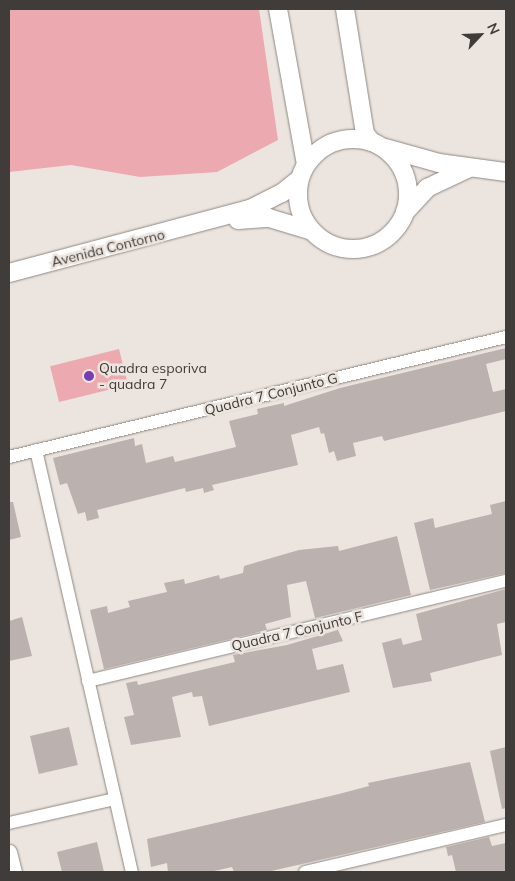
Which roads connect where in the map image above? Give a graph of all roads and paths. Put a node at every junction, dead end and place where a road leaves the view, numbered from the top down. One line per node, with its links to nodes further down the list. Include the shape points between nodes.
1 (278, 9): 5 (main road)
2 (345, 9): 3 (main road, via 365,134)
3 (377, 144): 4 (main road, via 426,160); 5 (main road, via 342,139 327,144); 7 (main road, via 396,160 405,176 408,195)
4 (472, 167): 6 (main road); 7 (main road, via 426,188)
5 (302, 172): 8 (main road, Avenida Contorno, via 268,201); 9 (main road, via 298,198 302,216)
6 (506, 172)
7 (404, 213): 9 (main road, via 395,229 381,241 364,248 345,248 327,243)
8 (208, 223): 9 (main road, Avenida Contorno, via 269,218); 10 (main road, Avenida Contorno)
9 (312, 231)
10 (9, 273)
11 (506, 337): 12 (street, Quadra 7 Conjunto G)
12 (36, 450): 13 (street, Quadra 7 Conjunto G); 15 (street)
13 (9, 457)
14 (506, 581): 15 (street, Quadra 7 Conjunto F)
15 (88, 681): 16 (street)
16 (114, 799): 17 (street); 21 (street)
17 (9, 823)
18 (506, 825): 22 (street)
19 (9, 852): 20 (street)
20 (14, 872)
21 (132, 872)
22 (305, 872)

